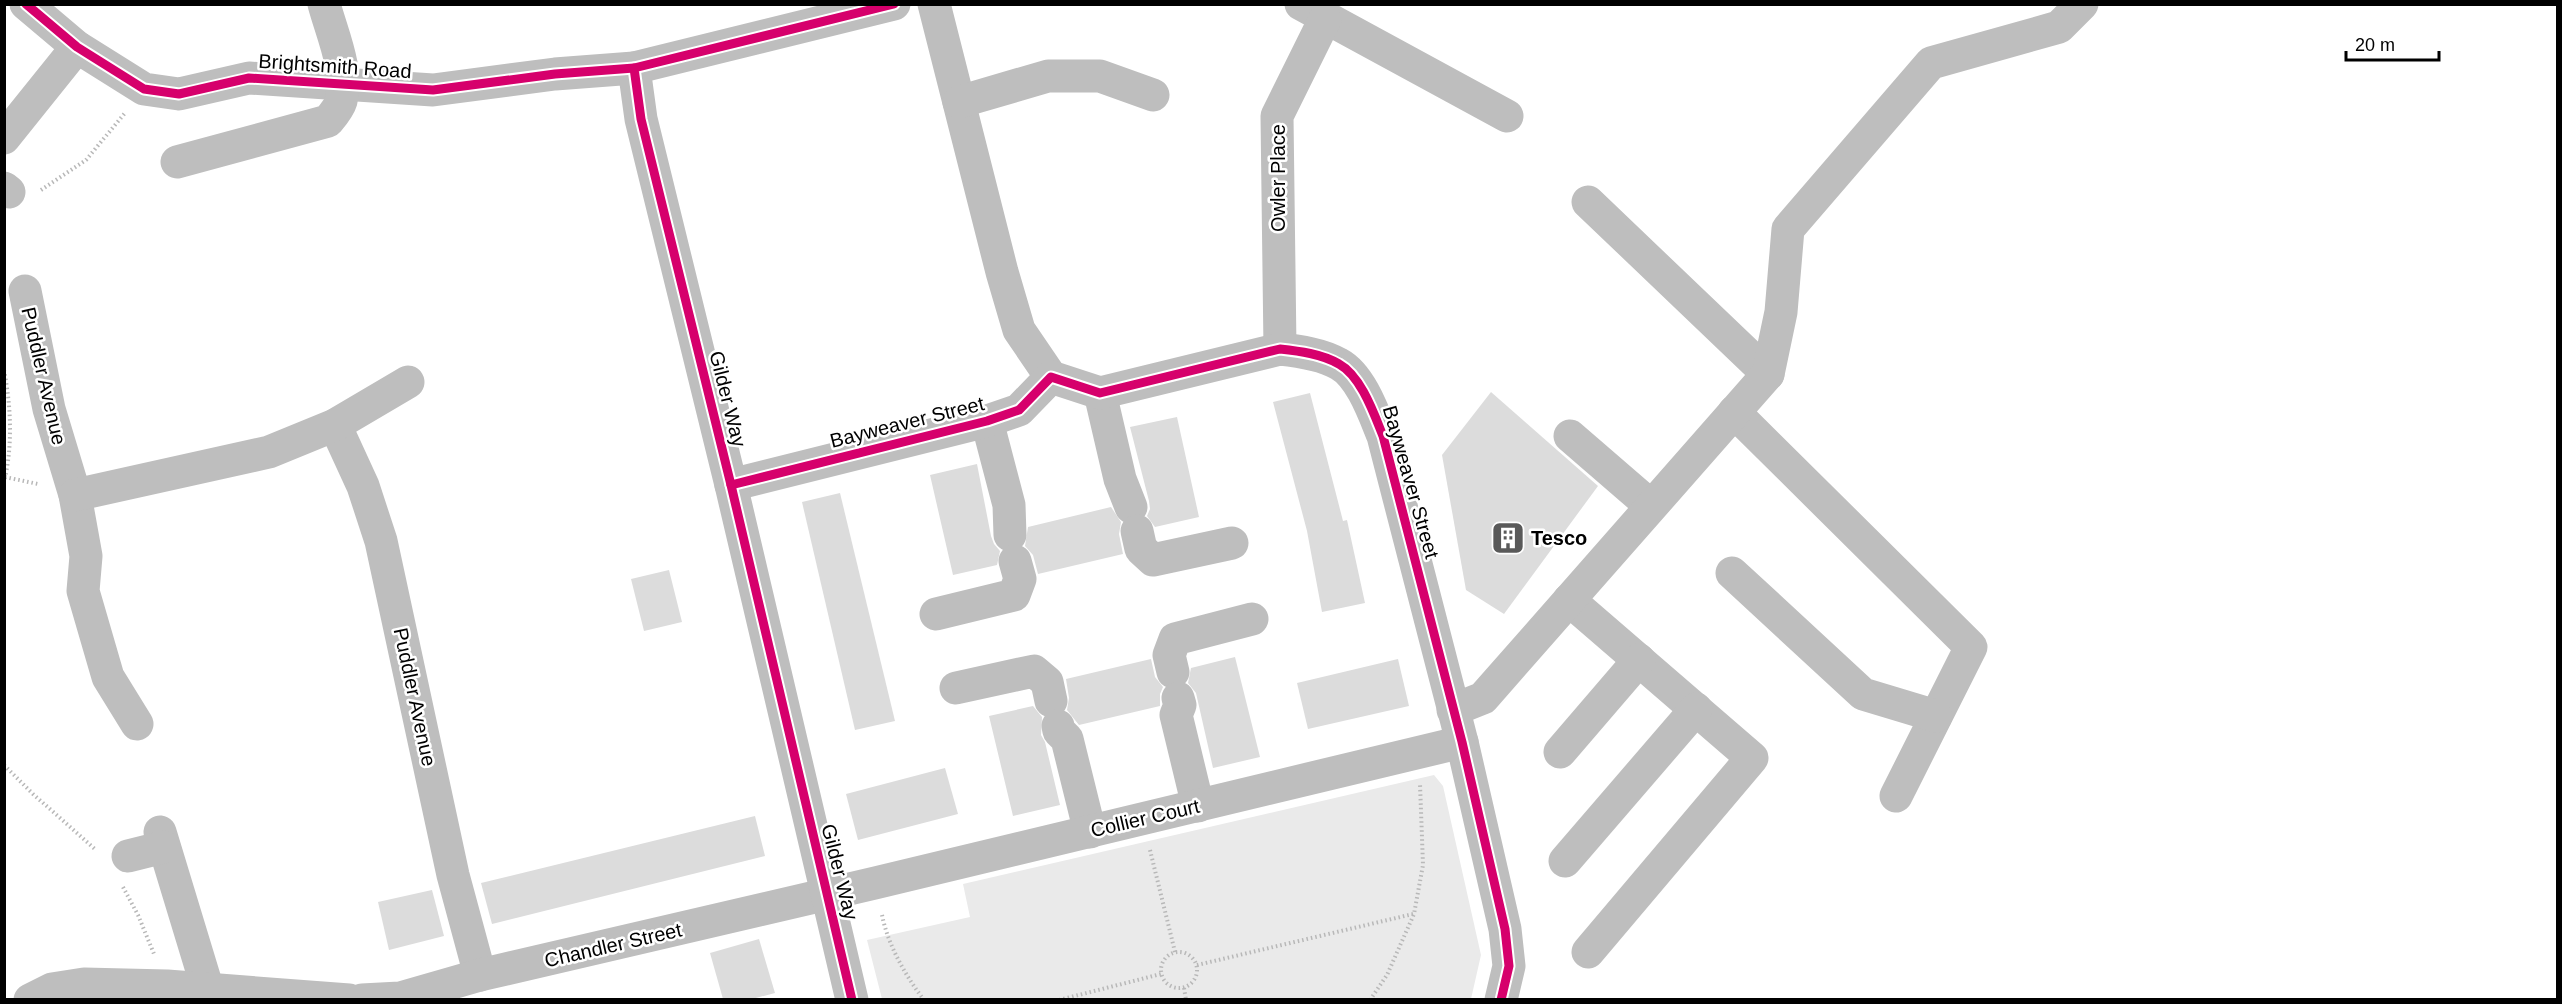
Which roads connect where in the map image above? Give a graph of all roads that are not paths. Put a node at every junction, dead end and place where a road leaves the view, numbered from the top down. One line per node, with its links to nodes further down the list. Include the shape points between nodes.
1 (26, 4): 7 (street, Brightsmith Road)
2 (324, 4): 9 (street)
3 (894, 4): 8 (street)
4 (934, 4): 11 (street)
5 (2082, 4): 18 (street, via 2059,27 1931,63 1788,229 1781,312)
6 (1313, 12): 12 (street, Owler Place); 17 (street, Owler Place, via 1277,116)
7 (77, 47): 9 (street, Brightsmith Road, via 144,89 179,94 249,78); 13 (street)
8 (634, 68): 9 (street, Brightsmith Road, via 433,90); 26 (street, Gilder Way, via 641,119)
9 (343, 84): 14 (street, Brightsmith Road, via 340,104 328,121)
10 (1153, 95): 11 (street, via 1100,76 1048,76)
11 (959, 102): 19 (street, via 1019,330)
12 (1507, 116)
13 (4, 138)
14 (177, 162)
15 (1588, 202): 18 (street)
16 (25, 291): 27 (street, Puddler Avenue, via 49,409)
17 (1280, 349): 21 (street, Bayweaver Street); 37 (street, Bayweaver Street, via 1305,352 1341,364 1366,393 1383,436)
18 (1768, 374): 22 (street)
19 (1051, 376): 21 (street); 23 (street, Bayweaver Street, via 1020,410)
20 (408, 382): 24 (street)
21 (1100, 393): 29 (street, via 1141,549 1154,560)
22 (1734, 412): 28 (street); 38 (street, via 1971,647)
23 (987, 421): 26 (street, Bayweaver Street); 32 (street, via 1009,505 1020,579 1014,595)
24 (335, 425): 27 (street, via 269,452); 49 (street, Puddler Avenue, via 363,486 381,541 453,875)
25 (1570, 436): 28 (street)
26 (731, 485): 47 (street, Gilder Way)
27 (75, 495): 39 (street, Puddler Avenue, via 86,556 83,591 97,645 108,677)
28 (1651, 506): 31 (street)
29 (1232, 543)
30 (1732, 573): 38 (street, via 1863,694)
31 (1569, 600): 34 (street); 37 (street, via 1484,698)
32 (936, 614)
33 (1252, 620): 43 (street, via 1175,639 1169,655 1180,705 1176,715)
34 (1639, 660): 36 (street); 41 (street)
35 (956, 688): 44 (street, via 1034,671 1047,682 1059,731 1067,739)
36 (1696, 709): 46 (street); 48 (street, via 1752,758)
37 (1454, 710): 40 (street, Bayweaver Street)
38 (1936, 716): 42 (street)
39 (137, 724)
40 (1462, 742): 43 (street, Collier Court); 57 (street, Bayweaver Street, via 1505,929 1509,966)
41 (1560, 752)
42 (1896, 796)
43 (1198, 806): 44 (street, Collier Court)
44 (1090, 832): 47 (street, Collier Court)
45 (128, 856): 50 (street, via 162,839)
46 (1565, 861)
47 (827, 894): 49 (street, Chandler Street); 56 (street, Gilder Way)
48 (1588, 952)
49 (480, 975): 55 (street, Chandler Street)
50 (208, 990): 51 (street); 53 (street)
51 (122, 992): 52 (street, via 84,984 52,988)
52 (30, 999)
53 (349, 999)
54 (362, 999): 55 (street, Chandler Street)
55 (400, 999)
56 (852, 999)
57 (1501, 999)

